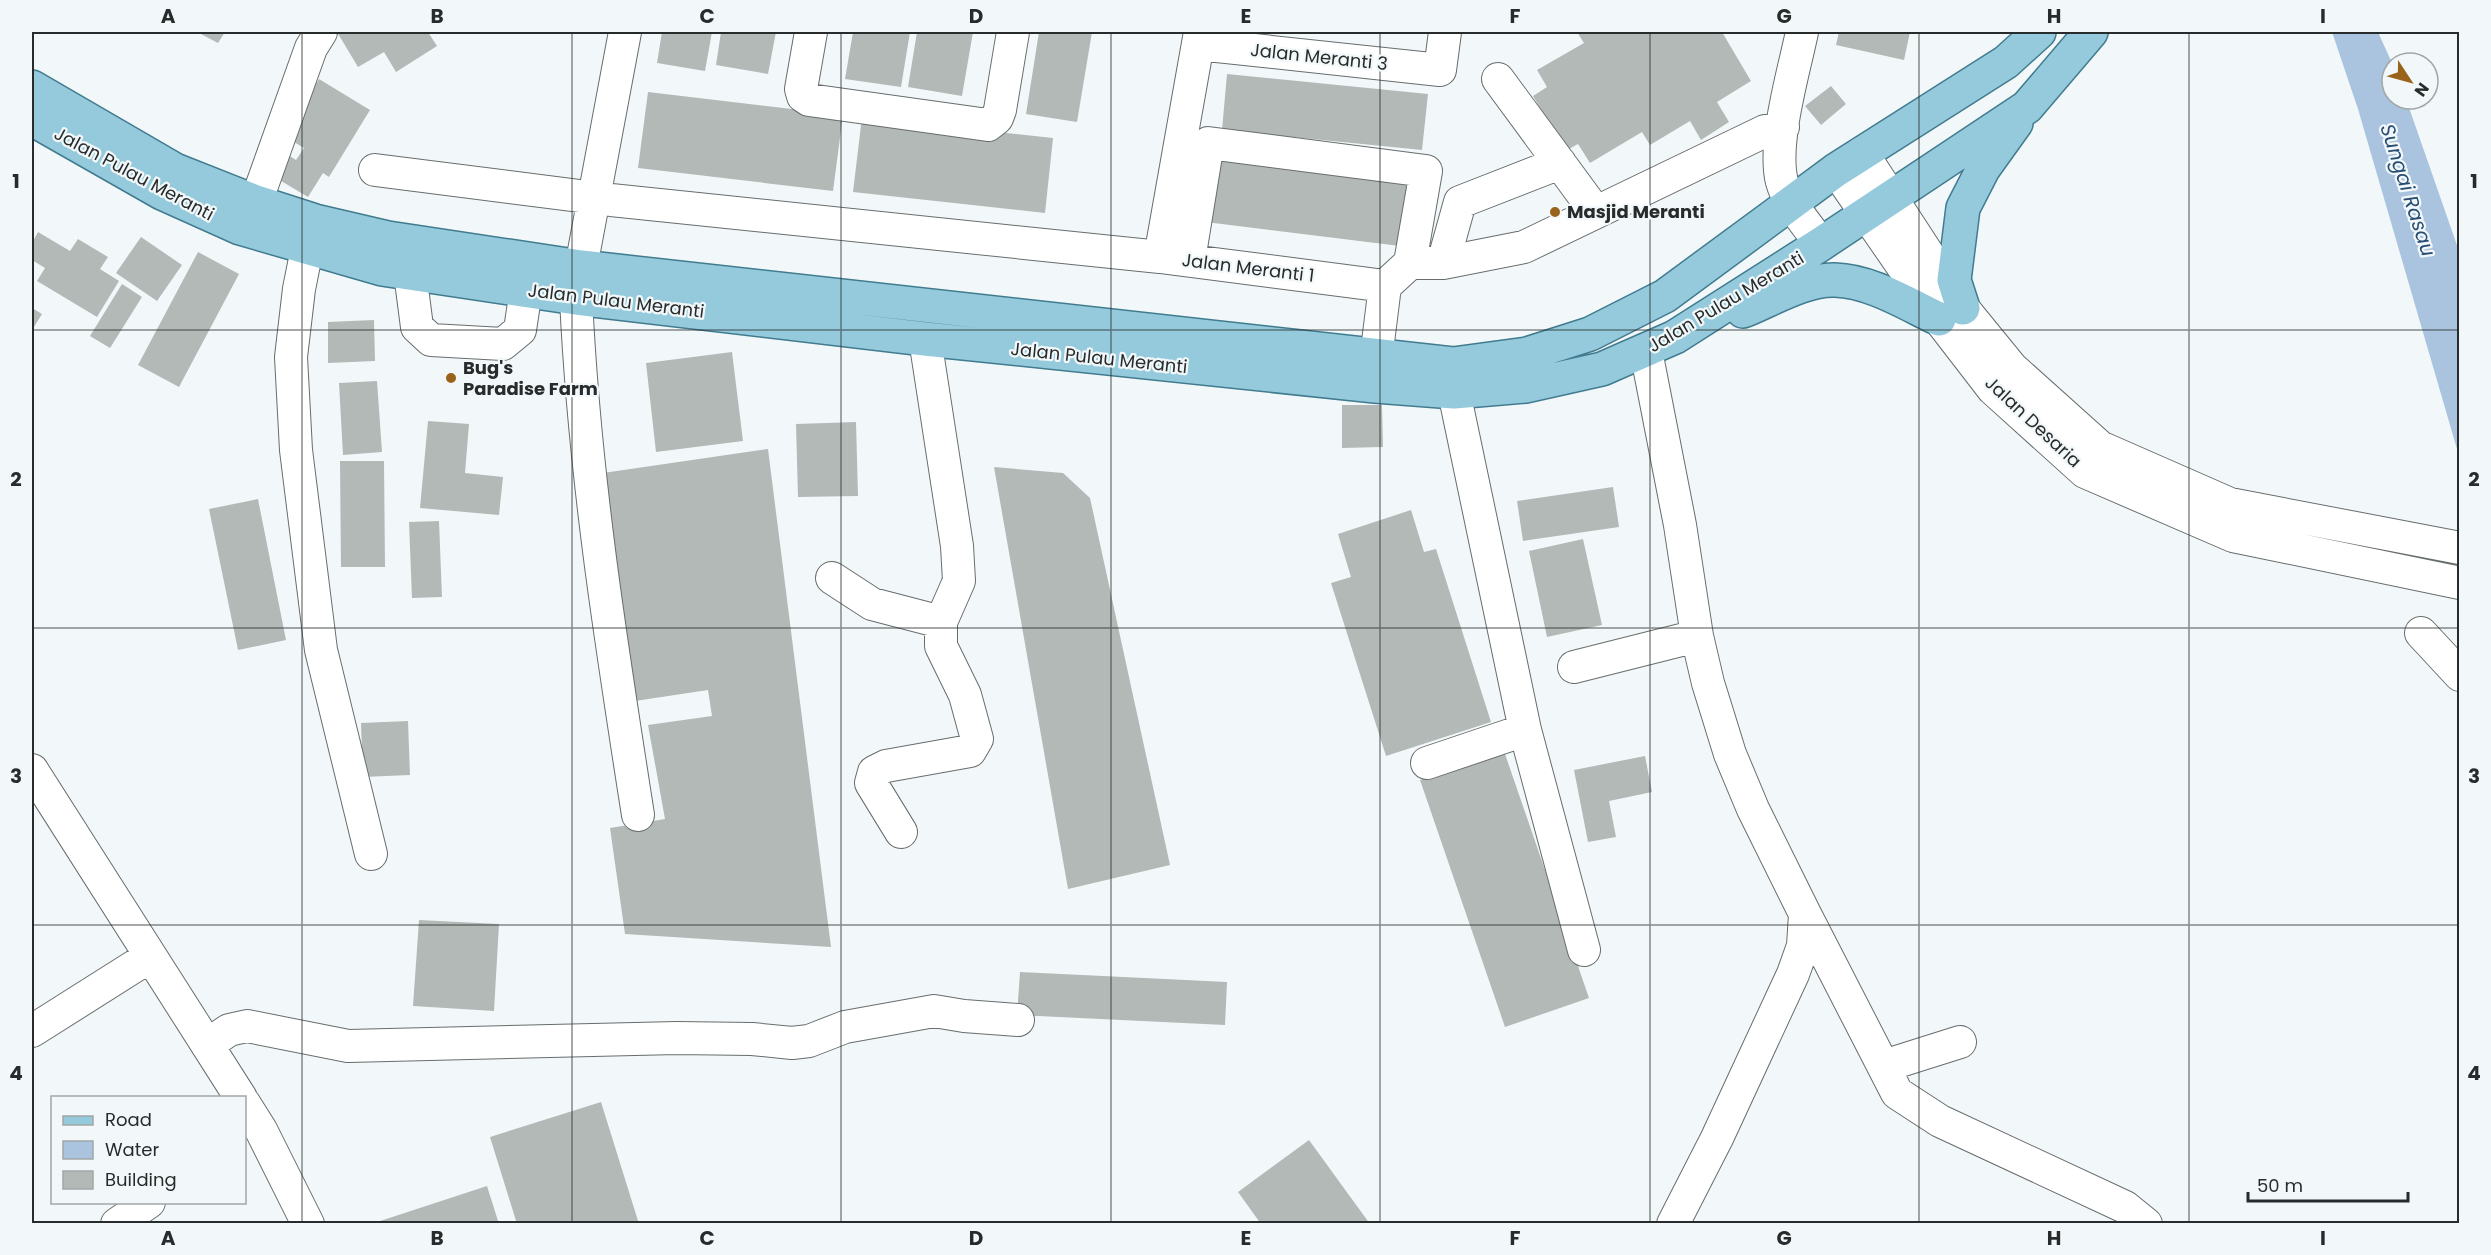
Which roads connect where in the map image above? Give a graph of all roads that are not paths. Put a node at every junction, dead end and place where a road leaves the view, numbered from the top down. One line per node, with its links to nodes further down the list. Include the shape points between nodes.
1 (321, 32): 20 (street, via 311,48)
2 (625, 32): 18 (street)
3 (811, 32): 4 (street, via 801,89 809,100 988,125 1000,110)
4 (1013, 32)
5 (1445, 32): 9 (street, Jalan Meranti 3, via 1440,70)
6 (1802, 32): 14 (street)
7 (2039, 32): 15 (main road, Jalan Pulau Meranti, via 2006,62)
8 (2091, 32): 12 (main road, Jalan Pulau Meranti)
9 (1199, 38): 25 (street, Jalan Meranti 1)
10 (1498, 79): 16 (street)
11 (32, 87): 20 (main road, Jalan Pulau Meranti, via 175,170)
12 (2027, 107): 21 (main road, Jalan Pulau Meranti); 32 (main road, via 1983,169 1963,208)
13 (32, 120): 24 (main road, Jalan Pulau Meranti, via 162,193 240,228)
14 (1783, 127): 19 (street, via 1782,182); 22 (street, via 1765,131)
15 (1849, 161): 19 (main road, Jalan Pulau Meranti); 21 (street, Jalan Desaria)
16 (1560, 163): 22 (street); 27 (street, via 1460,202)
17 (375, 170): 18 (street)
18 (596, 198): 25 (street); 29 (street)
19 (1791, 201): 23 (street); 36 (main road, Jalan Pulau Meranti, via 1665,296 1590,334 1527,354 1453,364)
20 (256, 202): 29 (main road, Jalan Pulau Meranti, via 315,221)
21 (1878, 206): 23 (main road, Jalan Pulau Meranti); 32 (street, Jalan Desaria)
22 (1595, 211): 27 (street, via 1524,247)
23 (1821, 244): 33 (main road, Jalan Pulau Meranti)
24 (307, 249): 28 (main road, Jalan Pulau Meranti); 51 (street, via 291,357 296,450 321,650)
25 (1174, 259): 26 (street, via 1209,143 1426,171); 30 (street, Jalan Meranti 1)
26 (1410, 263): 27 (street); 30 (street)
27 (1443, 264)
28 (410, 273): 31 (main road, Jalan Pulau Meranti); 31 (street, via 417,327 431,340 503,344 520,330)
29 (579, 282): 31 (main road, Jalan Pulau Meranti); 34 (main road, Jalan Pulau Meranti); 36 (main road, Jalan Pulau Meranti); 49 (street, via 581,393 598,553)
30 (1385, 286): 36 (street)
31 (526, 290)
32 (1951, 313): 33 (main road, via 1834,280 1806,286); 38 (street, Jalan Desaria, via 2100,447 2230,504); 40 (street, Jalan Desaria, via 1993,389 2085,472 2233,536)
33 (1675, 337): 35 (main road, Jalan Pulau Meranti)
34 (925, 339): 37 (main road, Jalan Pulau Meranti); 41 (street, via 957,546 959,582)
35 (1646, 351): 37 (main road, Jalan Pulau Meranti, via 1602,369 1526,386); 43 (street)
36 (1376, 358)
37 (1455, 392): 46 (street)
38 (2458, 548)
39 (832, 578): 41 (street, via 872,604)
40 (2460, 583)
41 (941, 622): 50 (street, via 941,646 965,695 977,739 970,751 886,766 874,772 871,783)
42 (2421, 633): 45 (street)
43 (1697, 636): 44 (street); 52 (street, via 1730,754)
44 (1574, 667)
45 (2460, 675)
46 (1525, 730): 47 (street); 53 (street)
47 (1427, 764)
48 (32, 770): 54 (street)
49 (638, 815)
50 (901, 832)
51 (371, 854)
52 (1805, 915): 59 (street); 64 (street, via 1803,946 1793,974)
53 (1584, 950)
54 (149, 957): 56 (street); 58 (street)
55 (1018, 1020): 58 (street, via 934,1011 845,1027 792,1043 752,1038 677,1038 348,1046 247,1026 229,1030)
56 (32, 1031)
57 (1960, 1041): 59 (street)
58 (207, 1045): 60 (street)
59 (1884, 1066): 67 (street, via 1897,1093 1940,1121 2125,1207)
60 (240, 1096)
61 (246, 1110): 62 (street)
62 (253, 1135): 66 (street)
63 (147, 1204): 65 (street)
64 (1676, 1222)
65 (117, 1224)
66 (308, 1224)
67 (2146, 1224)

